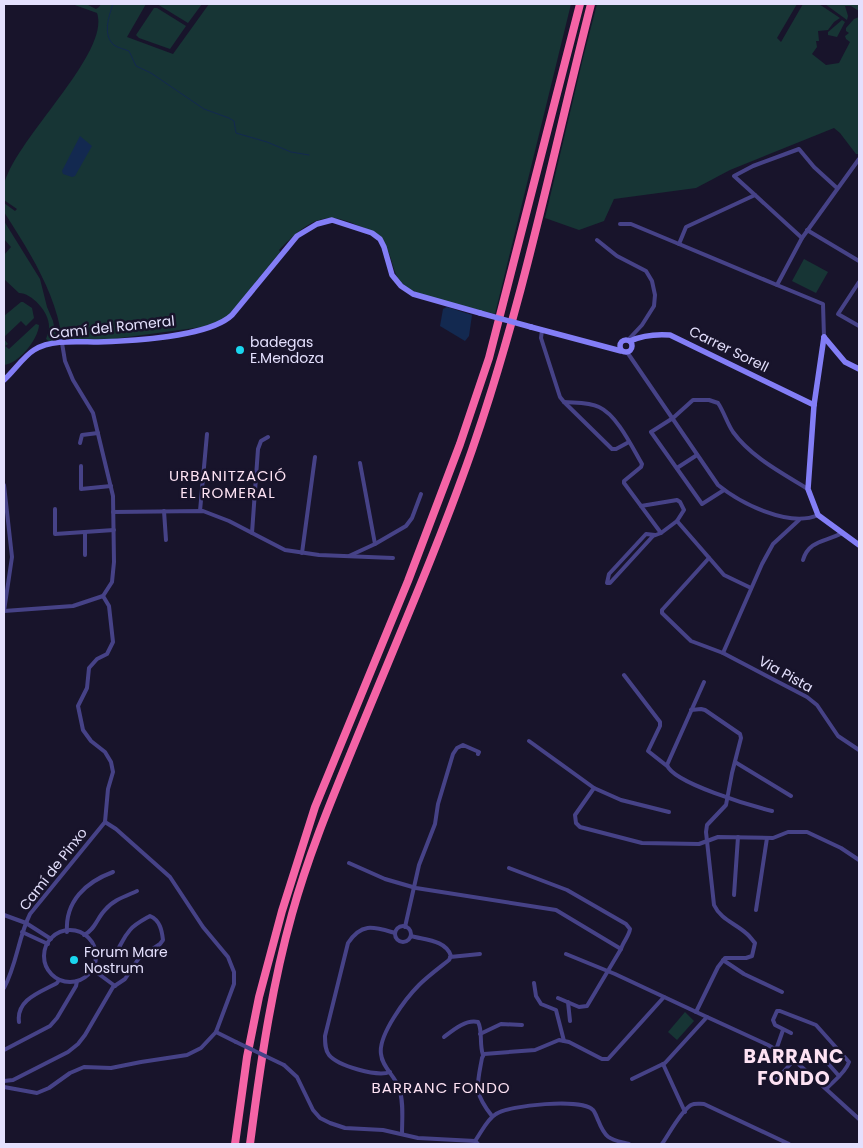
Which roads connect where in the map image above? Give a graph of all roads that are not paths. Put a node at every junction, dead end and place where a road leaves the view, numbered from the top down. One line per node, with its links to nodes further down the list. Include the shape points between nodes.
1 (580, 4): 152 (highway, via 489,358 408,581 315,807 282,911 259,997)
2 (591, 4): 153 (highway, via 528,266 490,398 450,511 328,809 292,913 268,1021)
3 (859, 160): 4 (street)
4 (837, 188): 5 (street, via 799,149 734,176); 7 (street)
5 (755, 195): 8 (street); 10 (street, via 686,227)
6 (620, 224): 10 (street, via 631,224)
7 (808, 230): 8 (street); 11 (street)
8 (802, 238): 13 (street)
9 (597, 240): 17 (street, via 617,256 646,271 652,281 654,306)
10 (679, 244): 13 (street)
11 (859, 261)
12 (859, 282): 14 (street, via 838,314)
13 (777, 285): 16 (street, via 824,304)
14 (859, 326)
15 (542, 330): 19 (street, Camí del Romeral, bridge, via 413,294 392,274 380,239 332,220 316,224 296,236 232,314 218,325 114,342); 20 (street, Camí del Romeral); 25 (street, via 541,338)
16 (824, 337): 22 (street, via 845,362); 26 (street)
17 (629, 340): 18 (street); 21 (street, via 632,348); 26 (street, Carrer Sorell, via 670,335)
18 (620, 342): 20 (street); 21 (street, via 619,347)
19 (62, 343): 23 (street, Camí del Romeral, via 33,350); 29 (street, via 70,374 93,413)
20 (605, 346): 21 (street, Camí del Romeral)
21 (624, 351): 28 (street)
22 (859, 369)
23 (4, 380)
24 (577, 403): 25 (street); 27 (street); 32 (street, via 599,407 610,414)
25 (565, 404): 27 (street)
26 (814, 404): 41 (street)
27 (573, 412): 32 (street, via 612,449)
28 (672, 418): 34 (street); 38 (street, via 651,432); 41 (street, via 693,400 709,400 718,404 732,430 746,446)
29 (98, 434): 33 (street, via 82,436); 40 (street)
30 (207, 434): 47 (street)
31 (268, 437): 54 (street, via 261,441 257,454)
32 (629, 442): 44 (street, via 642,464 624,483)
33 (80, 443)
34 (697, 455): 38 (street); 42 (street)
35 (315, 457): 61 (street)
36 (360, 463): 59 (street)
37 (81, 466): 40 (street, via 81,489)
38 (677, 468): 42 (street, via 702,504)
39 (4, 485): 69 (street, via 12,557)
40 (111, 486): 48 (street)
41 (808, 489): 49 (street)
42 (724, 490): 50 (street, via 768,512)
43 (421, 494): 59 (street, via 406,526)
44 (642, 506): 51 (street, via 677,500 684,510); 56 (street)
45 (55, 509): 53 (street, via 55,534)
46 (164, 511): 47 (street); 48 (street); 58 (street)
47 (200, 511): 54 (street, via 229,520)
48 (113, 512): 52 (street)
49 (818, 515): 50 (street); 55 (street)
50 (799, 520): 67 (street, via 773,544)
51 (677, 521): 56 (street); 65 (street)
52 (114, 530): 53 (street); 68 (street, via 112,582)
53 (85, 532): 62 (street)
54 (252, 533): 61 (street, via 284,550)
55 (842, 533): 60 (street); 66 (street, via 811,546)
56 (661, 534): 57 (street)
57 (654, 536): 57 (street, via 646,534 609,574 606,583 610,583)
58 (166, 540)
59 (375, 544): 63 (street)
60 (859, 545)
61 (302, 553): 63 (street)
62 (85, 555)
63 (348, 556): 64 (street)
64 (393, 558)
65 (709, 558): 67 (street, via 724,575); 70 (street, Via Pista, via 662,613 691,641)
66 (803, 560)
67 (751, 588): 70 (street)
68 (103, 596): 69 (street, via 72,606); 84 (street, via 109,606 113,642 107,654 89,668 87,688 78,706 84,730 111,762 113,772)
69 (4, 611)
70 (723, 653): 75 (street, Via Pista, via 808,697 838,736)
71 (624, 675): 78 (street, via 660,722 648,751)
72 (704, 682): 73 (street)
73 (691, 710): 77 (street, via 705,710 740,734 742,738); 78 (street)
74 (529, 741): 79 (street)
75 (859, 750)
76 (478, 754): 92 (street, via 463,745 453,754)
77 (735, 762): 80 (street); 81 (street)
78 (668, 767): 81 (street, via 678,777)
79 (594, 788): 83 (street, via 621,800); 87 (street, via 575,815 580,827 642,843 699,844)
80 (791, 796)
81 (727, 798): 82 (street); 87 (street, via 726,805 707,825)
82 (772, 811)
83 (670, 812)
84 (105, 822): 97 (street, Camí de Pinxo); 129 (street, via 170,877 203,927 228,957 234,972 234,984)
85 (738, 838): 86 (street); 87 (street, via 718,837); 94 (street)
86 (767, 838): 88 (street, via 788,832 807,832); 95 (street)
87 (706, 841): 111 (street, via 714,905 718,913 755,943 752,956)
88 (859, 860)
89 (349, 863): 92 (street)
90 (509, 868): 106 (street, via 567,890 626,924 630,933)
91 (113, 872): 100 (street, via 88,884 76,897 69,912)
92 (414, 888): 98 (street); 106 (street, via 556,910)
93 (137, 891): 102 (street, via 110,904 89,933)
94 (734, 895)
95 (756, 910)
96 (4, 915): 97 (street)
97 (26, 923): 99 (street, Camí de Pinxo); 104 (street)
98 (405, 927): 101 (street, via 398,928); 103 (street, via 410,930)
99 (22, 932): 105 (street); 118 (street, Camí de Pinxo, via 17,958)
100 (67, 932): 102 (street); 104 (street, via 61,932)
101 (395, 933): 103 (street, via 402,942); 140 (street, via 374,927 364,928 348,943 324,1044 334,1061 375,1073)
102 (84, 935): 109 (street, via 92,942)
103 (410, 936): 110 (street, via 444,944)
104 (52, 939): 105 (street)
105 (48, 944): 114 (street, via 44,956 46,966)
106 (621, 949): 113 (street)
107 (480, 954): 110 (street)
108 (566, 954): 113 (street)
109 (96, 956): 112 (street); 117 (street, via 116,953 130,930 150,916 160,926 163,940 160,944 139,958 125,979)
110 (450, 957): 140 (street, via 419,986 394,1017 381,1043 380,1054)
111 (723, 960): 119 (street); 123 (street)
112 (92, 969): 115 (street, via 90,974); 117 (street)
113 (608, 971): 120 (street); 122 (street, via 587,1006 579,1007)
114 (59, 980): 115 (street); 126 (street, via 21,1006)
115 (76, 981): 134 (street, via 76,986 50,1026)
116 (534, 983): 133 (street, via 541,1004 556,1010)
117 (115, 986): 143 (street, via 78,1044 14,1080)
118 (4, 988)
119 (782, 992)
120 (664, 997): 123 (street); 133 (street, via 608,1059)
121 (558, 998): 122 (street)
122 (568, 1002): 125 (street)
123 (696, 1012): 124 (street)
124 (707, 1018): 135 (street); 139 (street)
125 (570, 1021)
126 (19, 1022)
127 (522, 1024): 131 (street, via 501,1024)
128 (783, 1030): 130 (street); 135 (street); 141 (street, via 773,1023 777,1011 816,1025 849,1062)
129 (216, 1032): 145 (street, via 201,1048 187,1055 111,1068 84,1067 37,1093); 150 (street, bridge, via 284,1066 297,1076 320,1118 345,1128)
130 (791, 1033)
131 (480, 1034): 132 (street, via 478,1022 473,1021); 137 (street)
132 (444, 1037)
133 (561, 1041): 137 (street, via 534,1050)
134 (4, 1050)
135 (776, 1050): 138 (street)
136 (817, 1051): 141 (street)
137 (483, 1055): 148 (street, via 478,1093)
138 (794, 1060): 144 (street); 146 (street)
139 (663, 1064): 142 (street); 147 (street)
140 (390, 1072): 150 (street, via 399,1088 403,1108)
141 (839, 1076): 146 (street)
142 (632, 1080)
143 (4, 1081)
144 (772, 1082)
145 (4, 1087)
146 (827, 1088): 149 (street)
147 (685, 1112): 155 (street); 156 (street, via 690,1105 704,1104)
148 (492, 1116): 151 (street); 154 (street, via 505,1109 532,1105 584,1105 593,1110 604,1135)
149 (859, 1119)
150 (402, 1134): 151 (street)
151 (476, 1142)
152 (235, 1144)
153 (250, 1144)
154 (626, 1144)
155 (662, 1144)
156 (789, 1144)

